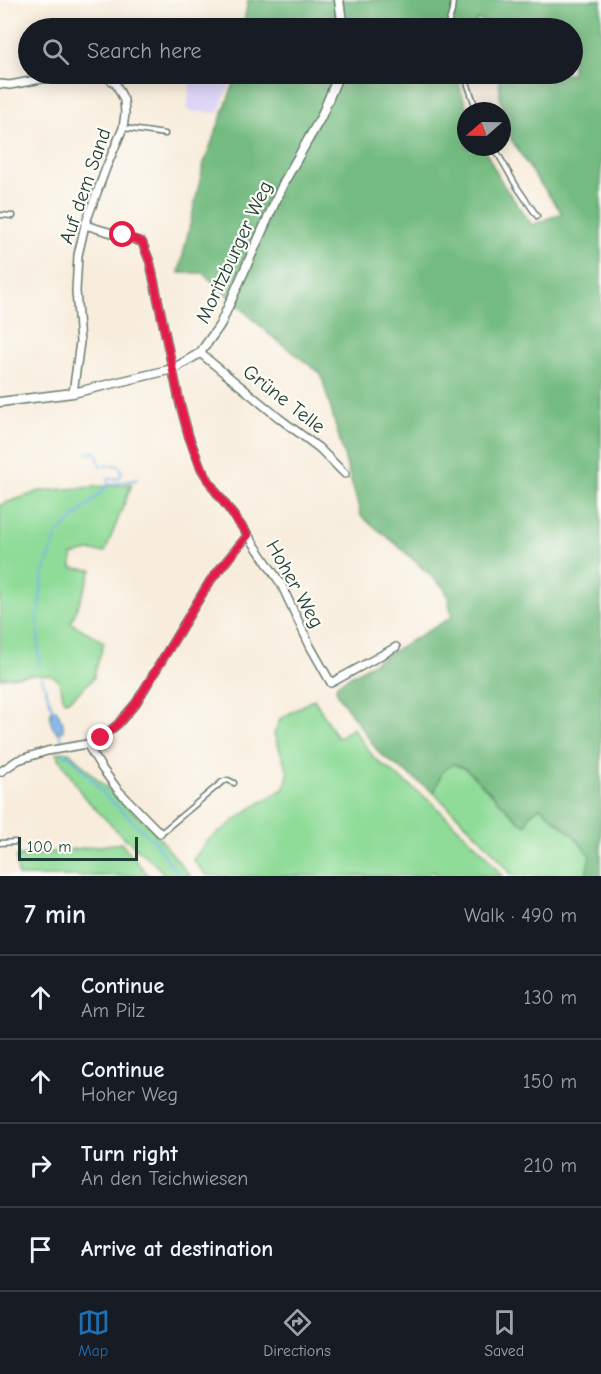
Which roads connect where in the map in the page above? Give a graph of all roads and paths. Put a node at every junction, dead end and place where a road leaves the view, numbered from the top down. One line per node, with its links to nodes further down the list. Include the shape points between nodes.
1 (339, 0): 3 (street)
2 (453, 0): 4 (lane)
3 (342, 18)
4 (450, 18)
5 (18, 83): 6 (street)
6 (0, 84)
7 (116, 84): 11 (street, Auf dem Sand, via 124,100)
8 (335, 84): 18 (street, Moritzburger Weg, via 284,182 220,325)
9 (468, 84): 10 (lane)
10 (474, 102)
11 (123, 128): 12 (lane); 17 (street, Auf dem Sand)
12 (165, 134)
13 (499, 156): 16 (lane)
14 (0, 215): 15 (lane)
15 (13, 216)
16 (537, 216)
17 (85, 225): 19 (street, Hoher Weg, via 142,242 150,262); 20 (street, Auf dem Sand, via 76,272 80,342)
18 (200, 353): 19 (street, Moritzburger Weg); 22 (street, Grüne Telle, via 319,448)
19 (173, 369): 20 (street, Moritzburger Weg); 23 (street, Hoher Weg, via 189,437 201,468)
20 (73, 393): 21 (street, Moritzburger Weg)
21 (0, 402)
22 (345, 474)
23 (248, 535): 24 (street, Hoher Weg, via 281,584 331,683); 25 (street, via 210,581 136,703 118,724)
24 (396, 647)
25 (87, 744): 26 (street, via 18,760); 28 (street, via 118,790)
26 (0, 772)
27 (234, 783): 28 (lane, via 222,782)
28 (160, 833)
29 (15, 842): 30 (lane)
30 (0, 843)

